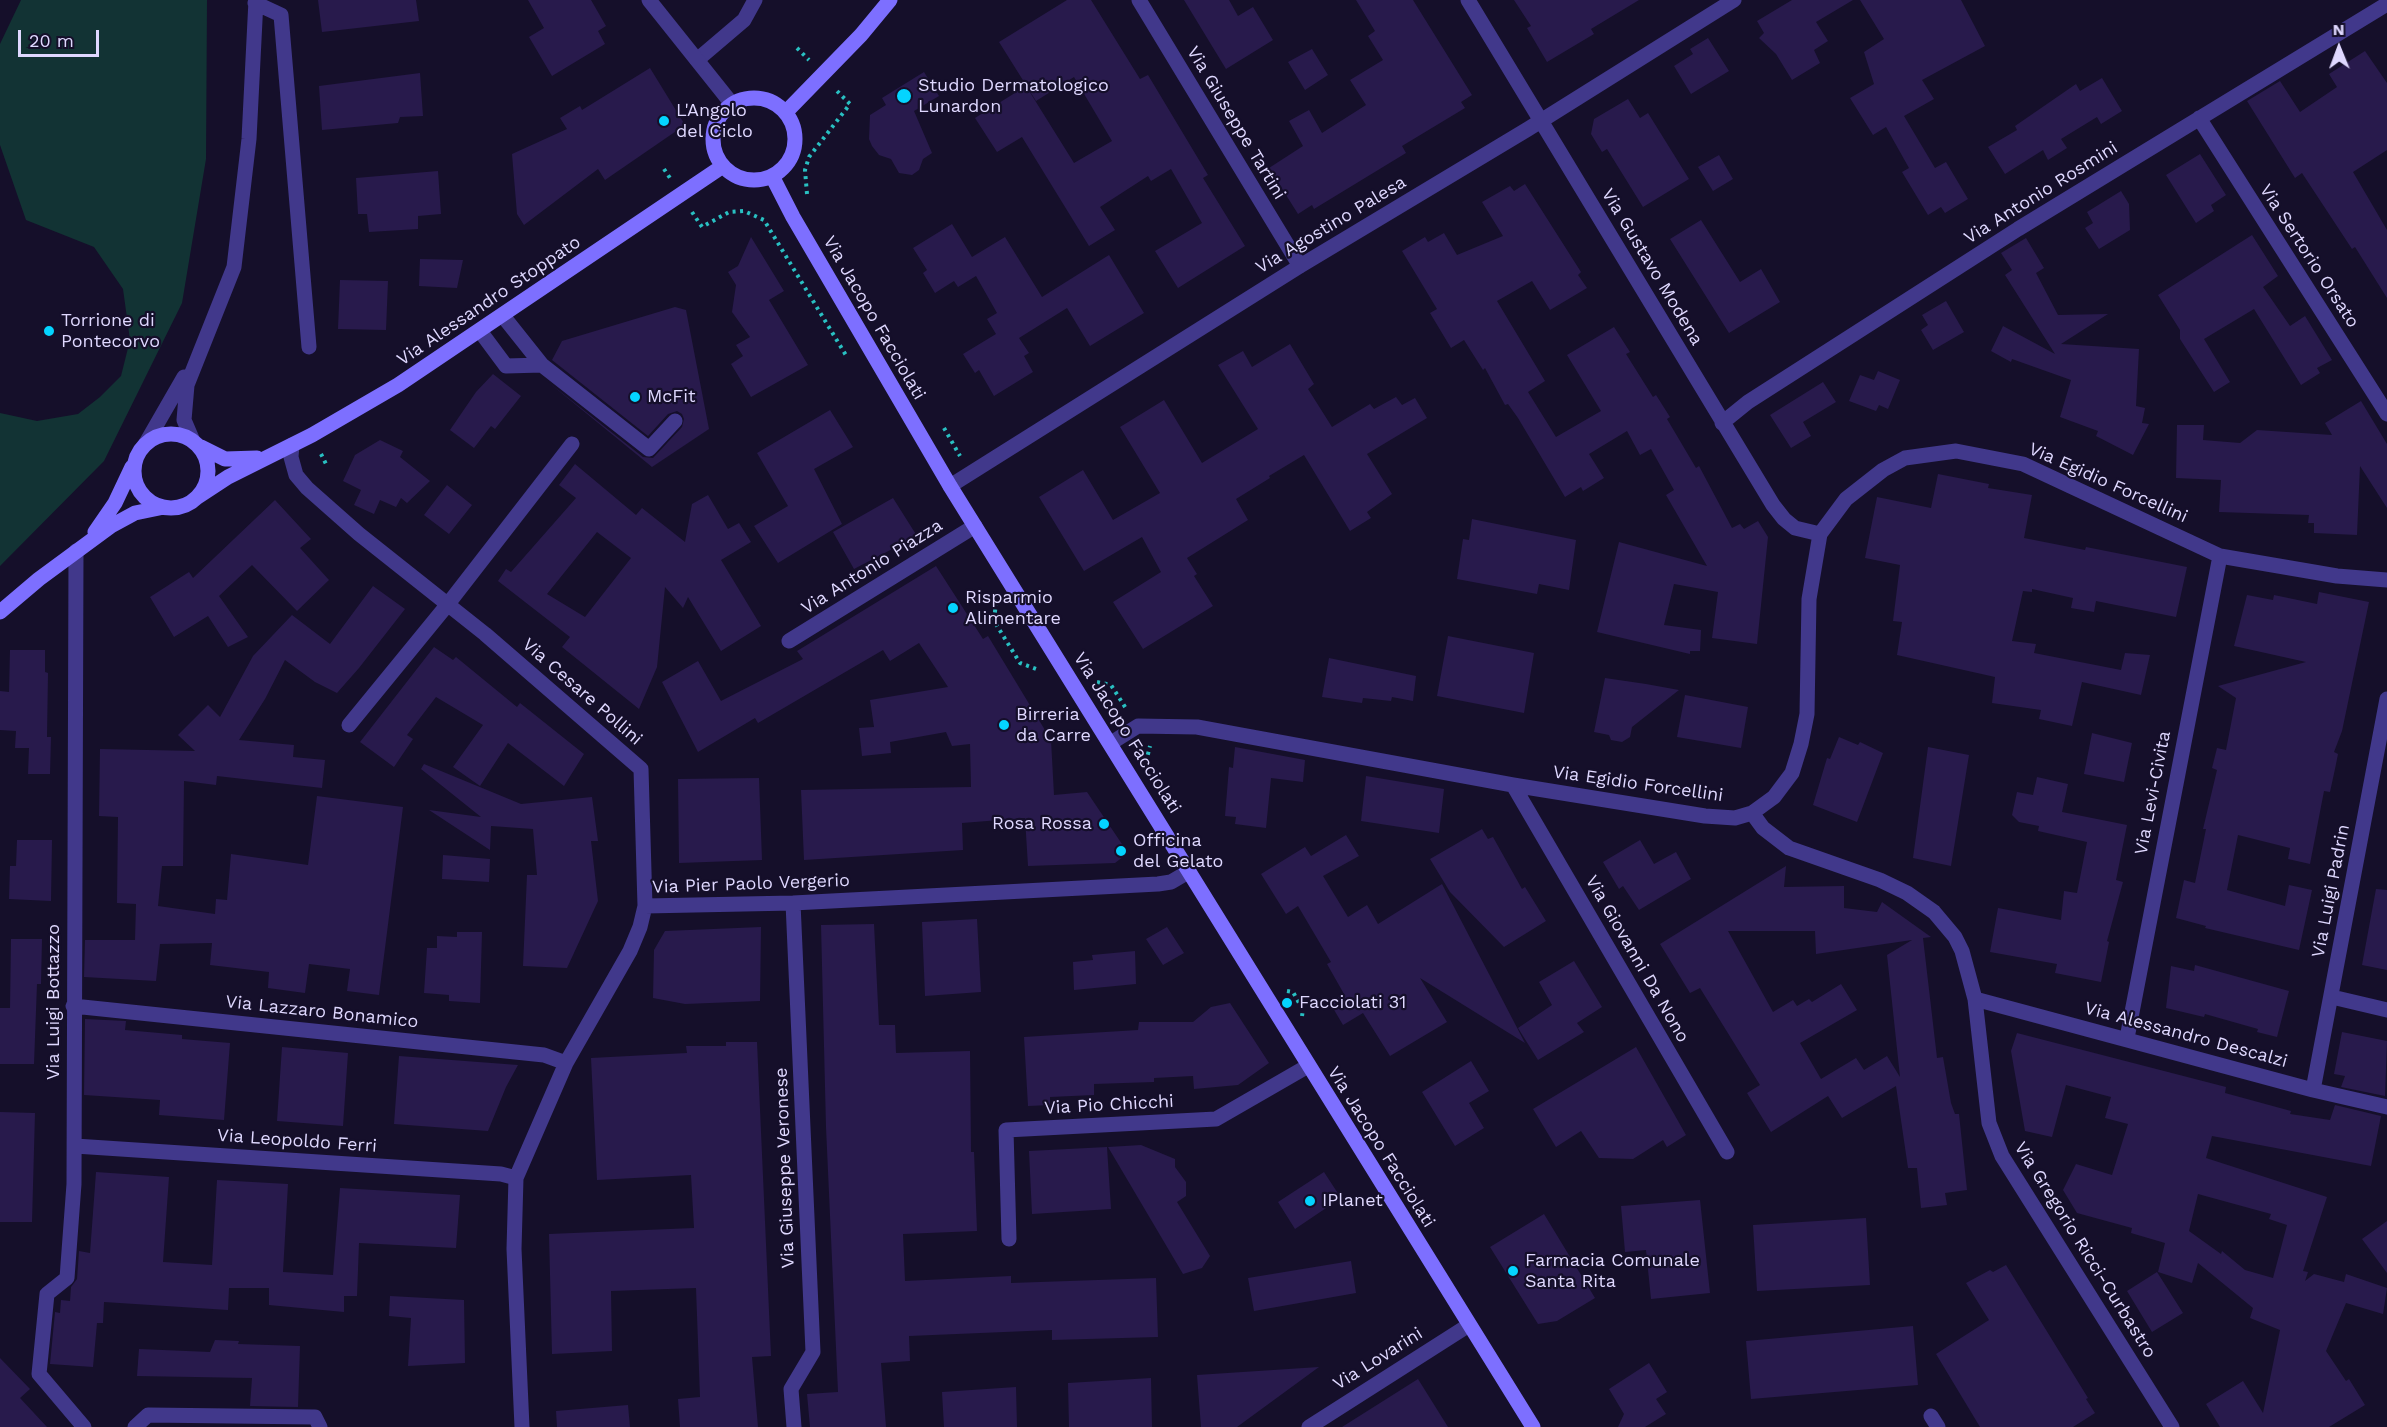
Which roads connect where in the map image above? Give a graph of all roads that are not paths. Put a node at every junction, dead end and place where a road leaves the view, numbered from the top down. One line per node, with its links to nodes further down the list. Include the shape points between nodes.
1 (649, 0): 9 (street)
2 (755, 0): 9 (street, via 744,20)
3 (890, 0): 11 (main road)
4 (1139, 0): 16 (street, Via Giuseppe Tartini)
5 (1468, 0): 13 (street, Via Gustavo Modena)
6 (1734, 0): 13 (street, Via Agostino Palesa)
7 (255, 1): 19 (street, via 249,139 234,267); 20 (street, via 281,15)
8 (2387, 4): 12 (street, Via Antonio Rosmini)
9 (697, 60): 10 (street)
10 (732, 104): 11 (main road, via 746,98 761,98); 14 (main road, via 715,126 713,140)
11 (786, 112): 15 (main road, via 792,123 795,147 783,169)
12 (2199, 118): 22 (street, Via Sertorio Orsato); 24 (street, Via Antonio Rosmini, via 1888,312 1748,402)
13 (1542, 120): 16 (street, Via Agostino Palesa); 24 (street, Via Gustavo Modena)
14 (723, 166): 15 (main road, via 738,177 755,180); 17 (main road, Via Alessandro Stoppato)
15 (772, 176): 31 (main road, Via Jacopo Facciolati)
16 (1300, 266): 31 (street, Via Agostino Palesa)
17 (503, 316): 18 (main road, Via Alessandro Stoppato); 21 (street)
18 (480, 331): 21 (street, via 506,366); 28 (main road, Via Alessandro Stoppato, via 398,385)
19 (202, 343): 25 (street); 26 (street, via 184,400 184,420)
20 (309, 347)
21 (542, 365): 23 (street, via 649,449)
22 (2387, 414)
23 (675, 421)
24 (1722, 423): 35 (street, Via Gustavo Modena, via 1784,519 1806,532)
25 (146, 443): 26 (main road, via 165,434 180,435); 30 (main road)
26 (196, 443): 29 (main road, Via Alessandro Stoppato, via 225,459); 32 (main road, via 206,458 208,472)
27 (572, 444): 39 (street)
28 (292, 445): 29 (main road, Via Alessandro Stoppato); 39 (street, Via Cesare Pollini, via 296,475 359,534)
29 (269, 456): 32 (main road, Via Alessandro Stoppato)
30 (134, 462): 33 (main road, via 134,479 142,495); 36 (main road, via 115,503)
31 (950, 486): 34 (main road, Via Jacopo Facciolati)
32 (196, 498): 33 (main road, via 182,506)
33 (164, 507): 36 (main road, via 119,521)
34 (975, 526): 41 (street, Via Antonio Piazza); 44 (main road, Via Jacopo Facciolati)
35 (1820, 534): 37 (street, Via Egidio Forcellini, via 1846,499 1883,470 1905,458 1956,451 2023,464); 46 (street, Via Egidio Forcellini, via 1809,599 1807,714 1801,744 1792,773 1774,797)
36 (76, 551): 40 (main road); 52 (street, Via Luigi Bottazzo)
37 (2220, 556): 38 (street, Via Egidio Forcellini, via 2337,576); 54 (street, Via Levi-Civita)
38 (2387, 580)
39 (448, 604): 43 (street); 49 (street, Via Cesare Pollini, via 641,769)
40 (0, 612)
41 (789, 641)
42 (2387, 699): 50 (street, Via Luigi Padrin)
43 (349, 725)
44 (1111, 742): 45 (street, Via Egidio Forcellini, via 1138,726 1197,727); 47 (main road, Via Jacopo Facciolati)
45 (1513, 785): 46 (street, Via Egidio Forcellini, via 1706,816 1735,818); 60 (street, Via Giovanni Da Nono)
46 (1752, 813): 51 (street, Via Gregorio Ricci-Curbastro, via 1763,828 1789,848 1880,880 1934,912 1962,951)
47 (1188, 872): 48 (street, Via Pier Paolo Vergerio, via 1158,884); 56 (main road, Via Jacopo Facciolati)
48 (793, 903): 49 (street, Via Pier Paolo Vergerio); 68 (street, Via Giuseppe Veronese, via 813,1352 791,1389)
49 (645, 906): 55 (street, Via Pier Paolo Vergerio, via 630,951)
50 (2332, 997): 53 (street); 57 (street, Via Luigi Padrin)
51 (1975, 999): 54 (street, Via Alessandro Descalzi); 71 (street, Via Gregorio Ricci-Curbastro, via 1989,1124 2002,1156)
52 (73, 1006): 55 (street, Via Lazzaro Bonamico, via 544,1054); 59 (street, Via Luigi Bottazzo)
53 (2387, 1010)
54 (2127, 1038): 57 (street, Via Alessandro Descalzi)
55 (566, 1063): 61 (street, Via Pier Paolo Vergerio)
56 (1308, 1066): 62 (street, Via Pio Chicchi, via 1216,1119 1006,1130); 63 (main road, Via Jacopo Facciolati)
57 (2313, 1090): 58 (street, Via Alessandro Descalzi)
58 (2387, 1107)
59 (75, 1146): 61 (street, Via Leopoldo Ferri); 64 (street, Via Luigi Bottazzo, via 66,1278 46,1294 39,1374)
60 (1727, 1152)
61 (516, 1178): 67 (street, Via Pier Paolo Vergerio, via 514,1249)
62 (1009, 1239)
63 (1469, 1325): 69 (street, Via Lovarini); 70 (main road, Via Jacopo Facciolati)
64 (84, 1427)
65 (135, 1427): 66 (street, via 148,1415 315,1417)
66 (320, 1427)
67 (522, 1427)
68 (794, 1427)
69 (1309, 1427)
70 (1533, 1427)
71 (2172, 1427)

